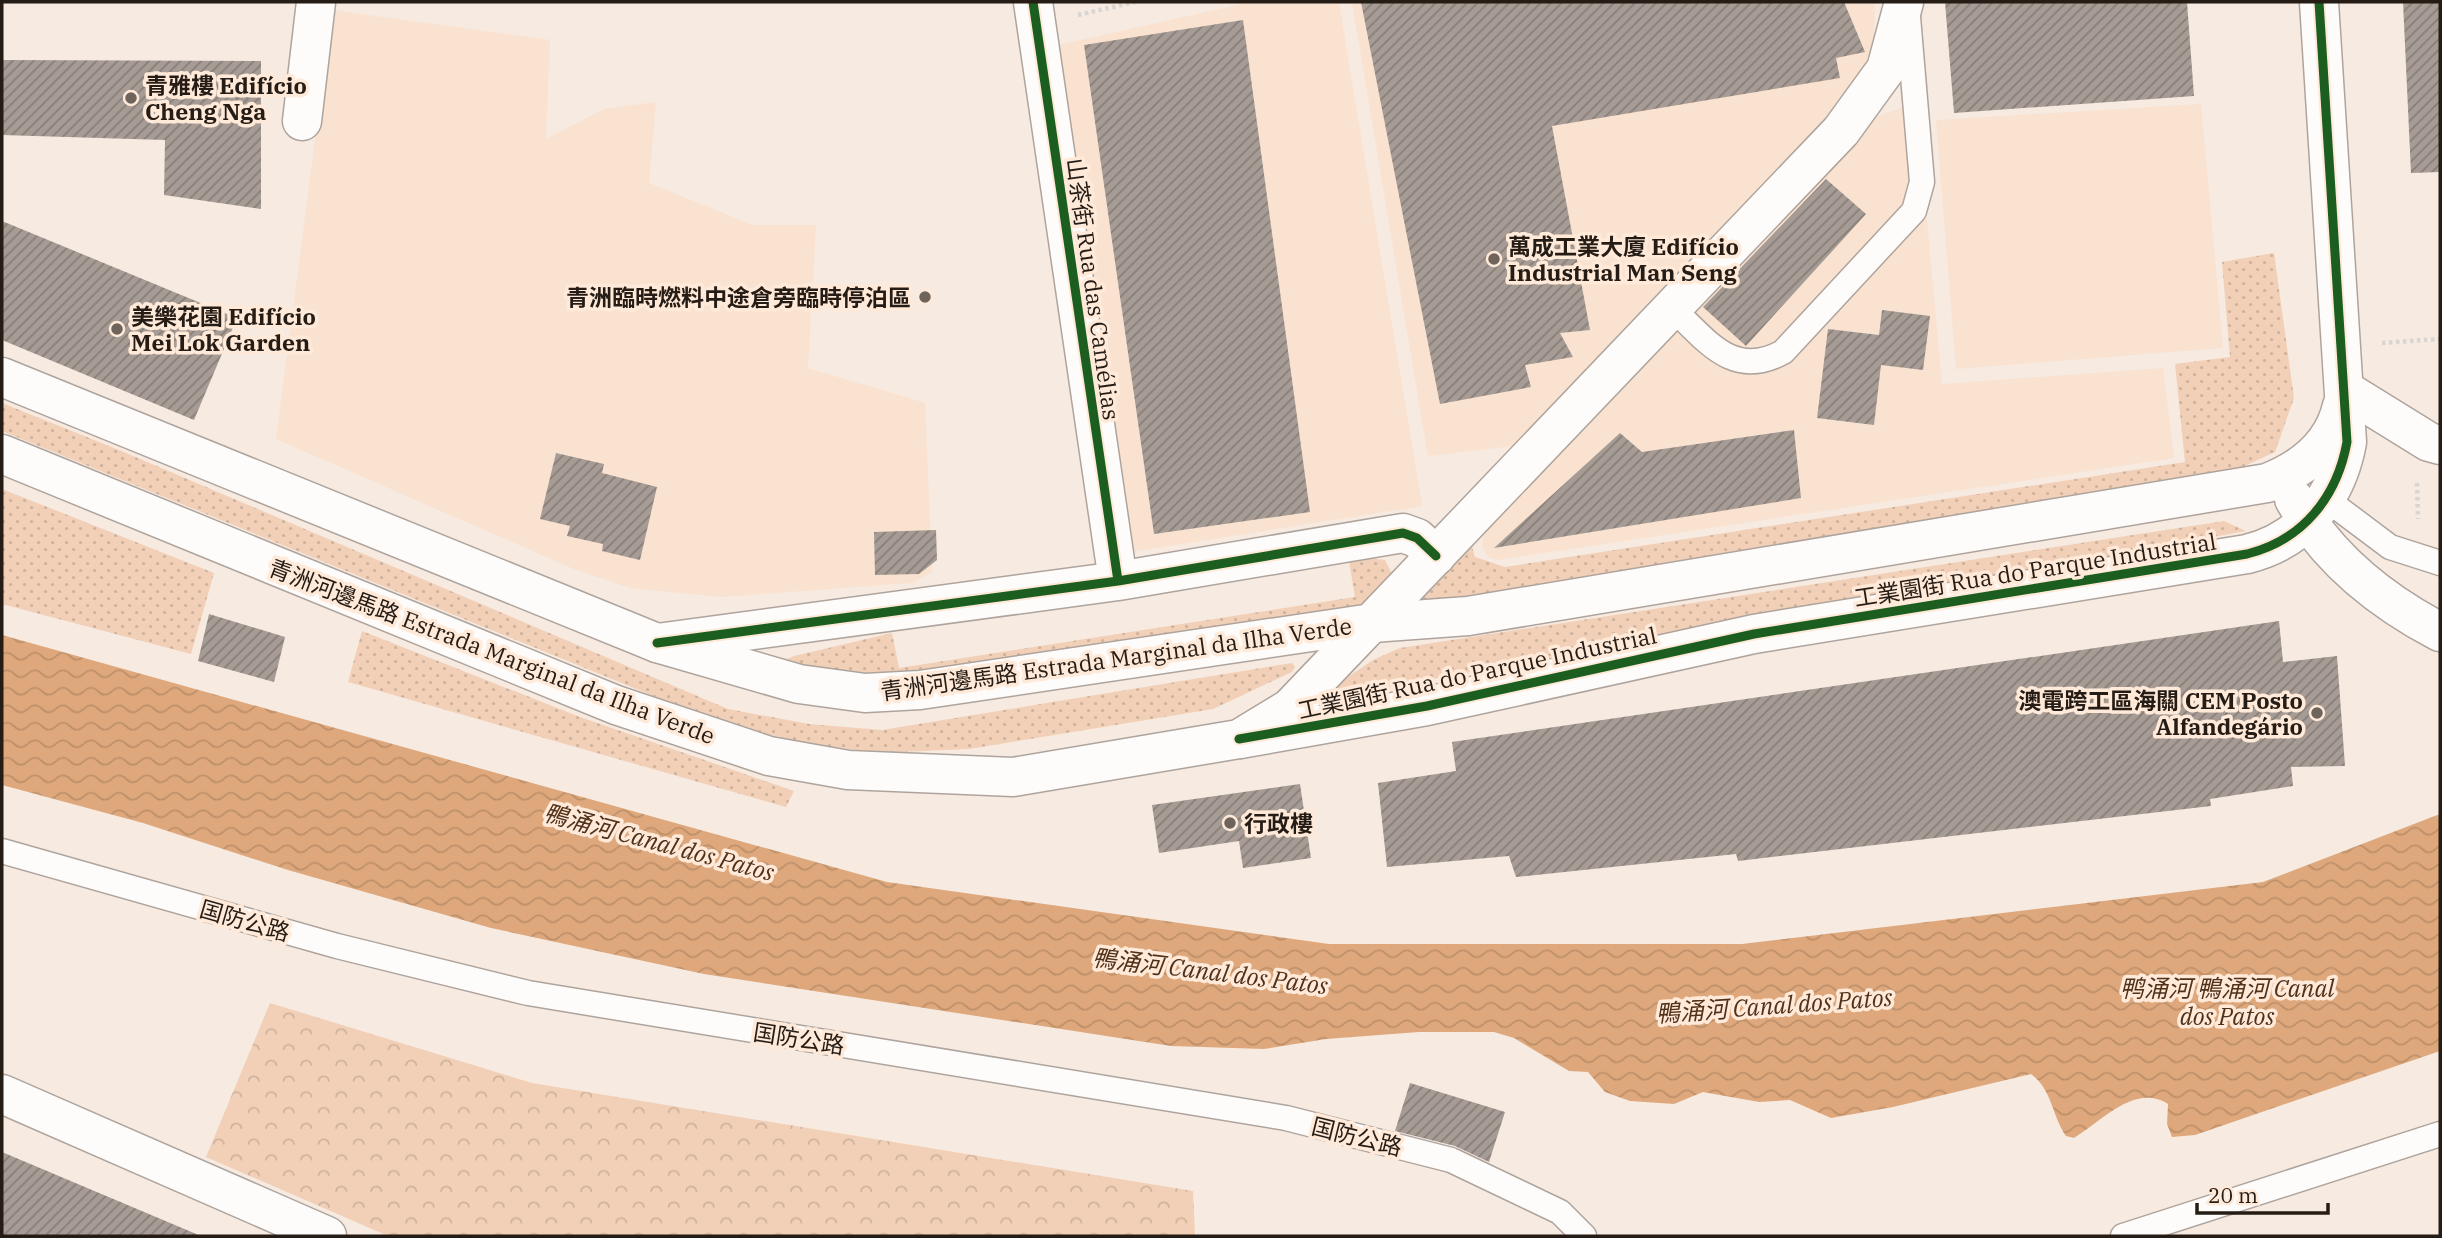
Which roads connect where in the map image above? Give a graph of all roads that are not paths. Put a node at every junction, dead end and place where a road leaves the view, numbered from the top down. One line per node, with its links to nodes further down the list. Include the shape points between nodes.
1 (316, 2): 5 (street)
2 (1906, 2): 6 (street, 青洲河邊馬路 Estrada Marginal da Ilha Verde, via 1886,69 1841,131); 6 (lane, via 1922,182 1914,211 1783,352 1769,360 1739,362 1723,355)
3 (2319, 2): 8 (street, 工業園街 Rua do Parque Industrial)
4 (1034, 13): 15 (street, 山茶街 Rua das Camélias)
5 (302, 121)
6 (1672, 308): 13 (street, 青洲河邊馬路 Estrada Marginal da Ilha Verde)
7 (2, 377): 18 (street, 青洲河邊馬路 Estrada Marginal da Ilha Verde)
8 (2345, 390): 9 (street); 11 (street, 工業園街 Rua do Parque Industrial, via 2337,424 2323,446 2304,465); 12 (street, 工業園街 Rua do Parque Industrial, via 2347,442 2342,468)
9 (2435, 444)
10 (2, 454): 19 (street, 青洲河邊馬路 Estrada Marginal da Ilha Verde, via 616,705 769,756 848,770 1013,777)
11 (2282, 477): 12 (street); 16 (street, 工業園街 Rua do Parque Industrial, via 1468,616)
12 (2317, 510): 14 (lane, via 2408,554); 17 (street, via 2333,552 2367,585); 19 (street, 工業園街 Rua do Parque Industrial, via 2284,539 2247,554 1754,634 1427,706)
13 (1436, 556): 15 (street, 青洲河邊馬路 Estrada Marginal da Ilha Verde, via 1417,538 1403,533); 16 (street, 青洲河邊馬路 Estrada Marginal da Ilha Verde)
14 (2440, 563)
15 (1118, 581): 18 (street, 青洲河邊馬路 Estrada Marginal da Ilha Verde)
16 (1372, 623): 18 (street, 青洲河邊馬路 Estrada Marginal da Ilha Verde, via 920,690 865,693 799,684); 19 (street, 青洲河邊馬路 Estrada Marginal da Ilha Verde, via 1290,708)
17 (2440, 632)
18 (657, 643)
19 (1240, 739)
20 (2, 851): 24 (lane, 国防公路, via 337,946 528,993 1286,1118 1451,1160 1560,1212)
21 (2, 1094): 23 (street)
22 (2440, 1134): 25 (lane)
23 (327, 1236)
24 (1584, 1236)
25 (2123, 1236)

